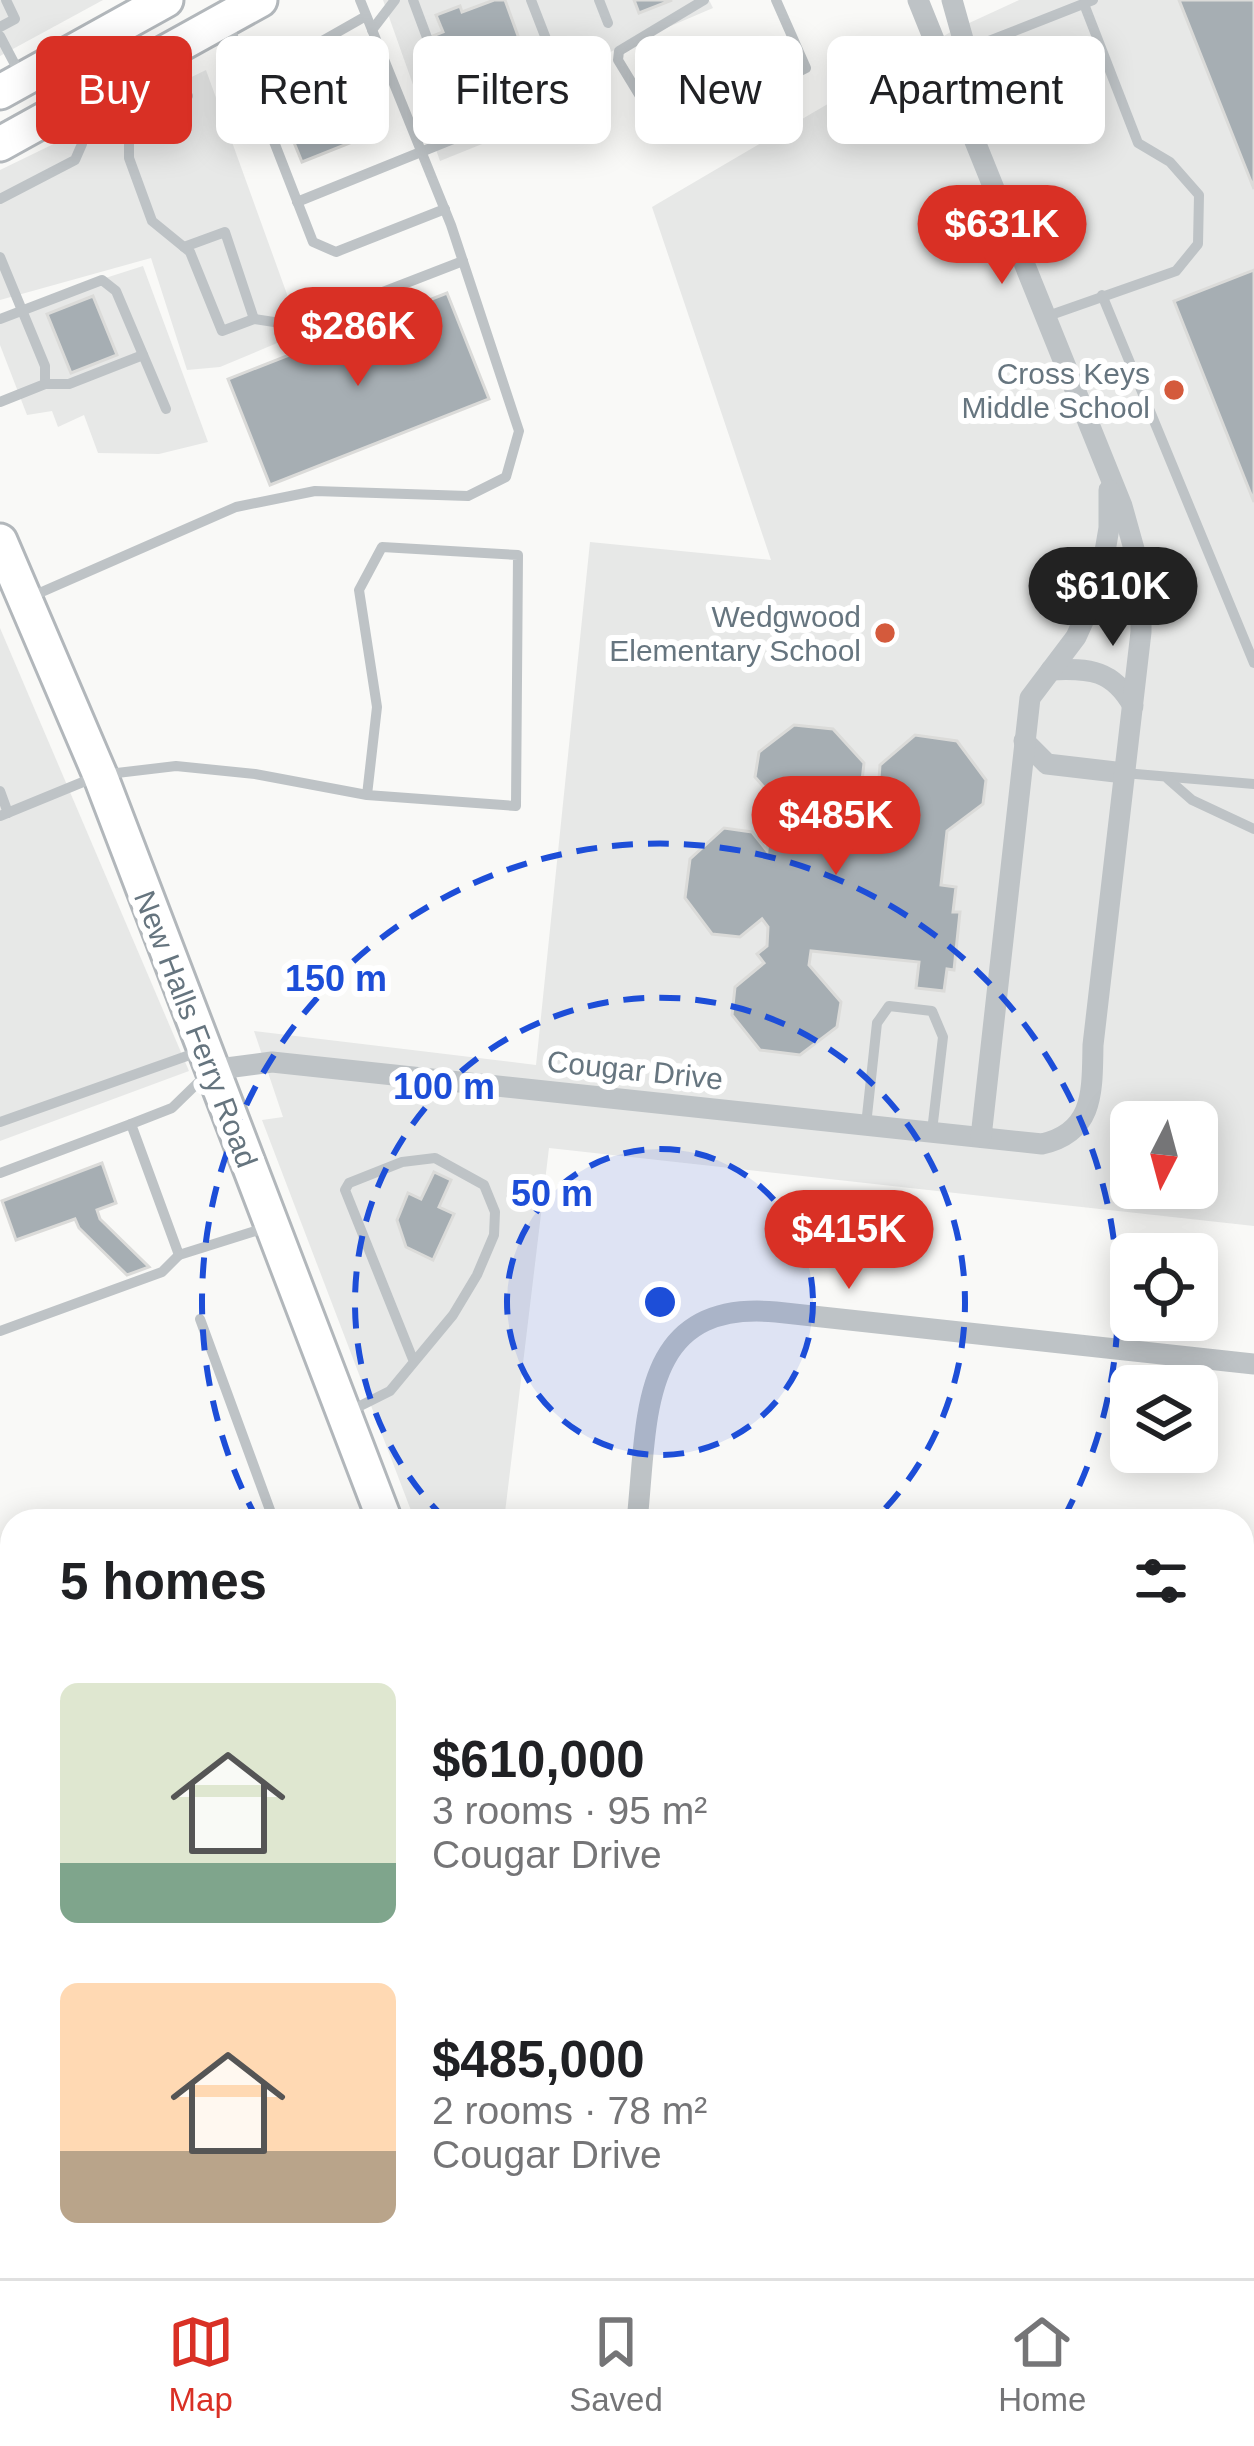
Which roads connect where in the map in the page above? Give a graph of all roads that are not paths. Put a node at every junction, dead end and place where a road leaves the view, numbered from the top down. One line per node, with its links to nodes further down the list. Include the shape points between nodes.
1 (6, 0): 17 (lane, via 15,19)
2 (166, 0): 28 (main road)
3 (260, 0): 15 (main road)
4 (360, 0): 14 (lane)
5 (395, 0): 18 (lane)
6 (413, 0): 22 (lane)
7 (531, 0): 23 (lane)
8 (598, 0): 16 (lane)
9 (704, 0): 10 (lane, via 619,51 670,137 806,68)
10 (776, 0)
11 (918, 0): 24 (street, Cougar Drive)
12 (952, 0): 25 (street)
13 (1088, 2): 26 (lane); 43 (lane, via 1138,143 1170,162 1199,195 1198,244 1176,271)
14 (366, 16): 18 (lane); 21 (lane)
15 (226, 19): 20 (lane); 27 (main road)
16 (608, 23)
17 (0, 27)
18 (372, 31): 36 (lane)
19 (0, 36): 28 (lane)
20 (232, 36)
21 (331, 36)
22 (426, 36)
23 (545, 36)
24 (932, 36)
25 (962, 36)
26 (1002, 36)
27 (192, 38)
28 (11, 85)
29 (36, 124): 30 (main road)
30 (0, 144)
31 (82, 144): 37 (lane, via 75,160)
32 (129, 144): 40 (lane, via 152,220)
33 (274, 144): 38 (lane)
34 (443, 144): 36 (lane)
35 (976, 144): 45 (street, Cougar Drive)
36 (422, 152): 38 (lane); 39 (lane)
37 (0, 199)
38 (297, 202): 39 (lane, via 313,242 336,253)
39 (445, 209): 42 (lane)
40 (184, 248): 47 (lane, via 222,331); 47 (lane, via 225,232)
41 (0, 257): 44 (lane)
42 (463, 261): 47 (lane, via 287,324); 54 (lane, via 519,431 506,477 468,496 315,491 236,507)
43 (1102, 295): 45 (lane); 55 (lane)
44 (22, 311): 46 (lane); 48 (lane, via 102,280 116,291); 49 (lane)
45 (1045, 317): 52 (street, Cougar Drive)
46 (0, 319)
47 (254, 319)
48 (143, 355): 49 (lane, via 70,384); 51 (lane)
49 (45, 384): 50 (lane)
50 (0, 402)
51 (166, 409)
52 (1110, 478): 56 (street, Cougar Drive, via 1099,586); 57 (street, Cougar Drive, via 1141,574)
53 (3, 556): 54 (main road, New Halls Ferry Road)
54 (25, 599): 60 (main road, New Halls Ferry Road)
55 (1254, 663)
56 (1051, 670): 57 (street, via 1110,677); 58 (street, Cougar Drive, via 1030,698)
57 (1133, 706): 59 (street, Cougar Drive)
58 (1024, 741): 59 (street, via 1047,764); 72 (street, Cougar Drive)
59 (1124, 772): 61 (lane); 72 (street, Cougar Drive, via 1090,1102 1062,1139)
60 (100, 775): 64 (lane, via 176,766); 65 (lane); 67 (main road, New Halls Ferry Road)
61 (1166, 777): 62 (lane); 66 (lane, via 1192,800)
62 (1254, 784)
63 (0, 791): 65 (lane)
64 (367, 795): 64 (lane, via 516,806 518,555 382,548 359,590 377,707)
65 (4, 814)
66 (1254, 829)
67 (207, 1060): 68 (lane); 69 (lane, via 172,1108); 70 (street, Cougar Drive); 74 (main road, New Halls Ferry Road)
68 (0, 1122)
69 (130, 1124): 73 (lane); 75 (lane)
70 (866, 1125): 71 (street, Cougar Drive); 71 (lane, via 878,1023 889,1006 932,1011 943,1037)
71 (932, 1132): 72 (street, Cougar Drive)
72 (981, 1137)
73 (0, 1173)
74 (271, 1226): 75 (lane); 80 (main road, New Halls Ferry Road)
75 (178, 1255): 77 (lane, via 162,1272)
76 (200, 1319): 81 (lane)
77 (0, 1331)
78 (414, 1362): 78 (lane, via 453,1315 494,1234 484,1185 435,1158 402,1162 345,1190); 80 (lane, via 390,1390)
79 (1254, 1364): 83 (street, via 726,1313 672,1344 657,1374)
80 (343, 1414): 82 (main road, New Halls Ferry Road)
81 (270, 1509)
82 (377, 1509)
83 (639, 1509)

